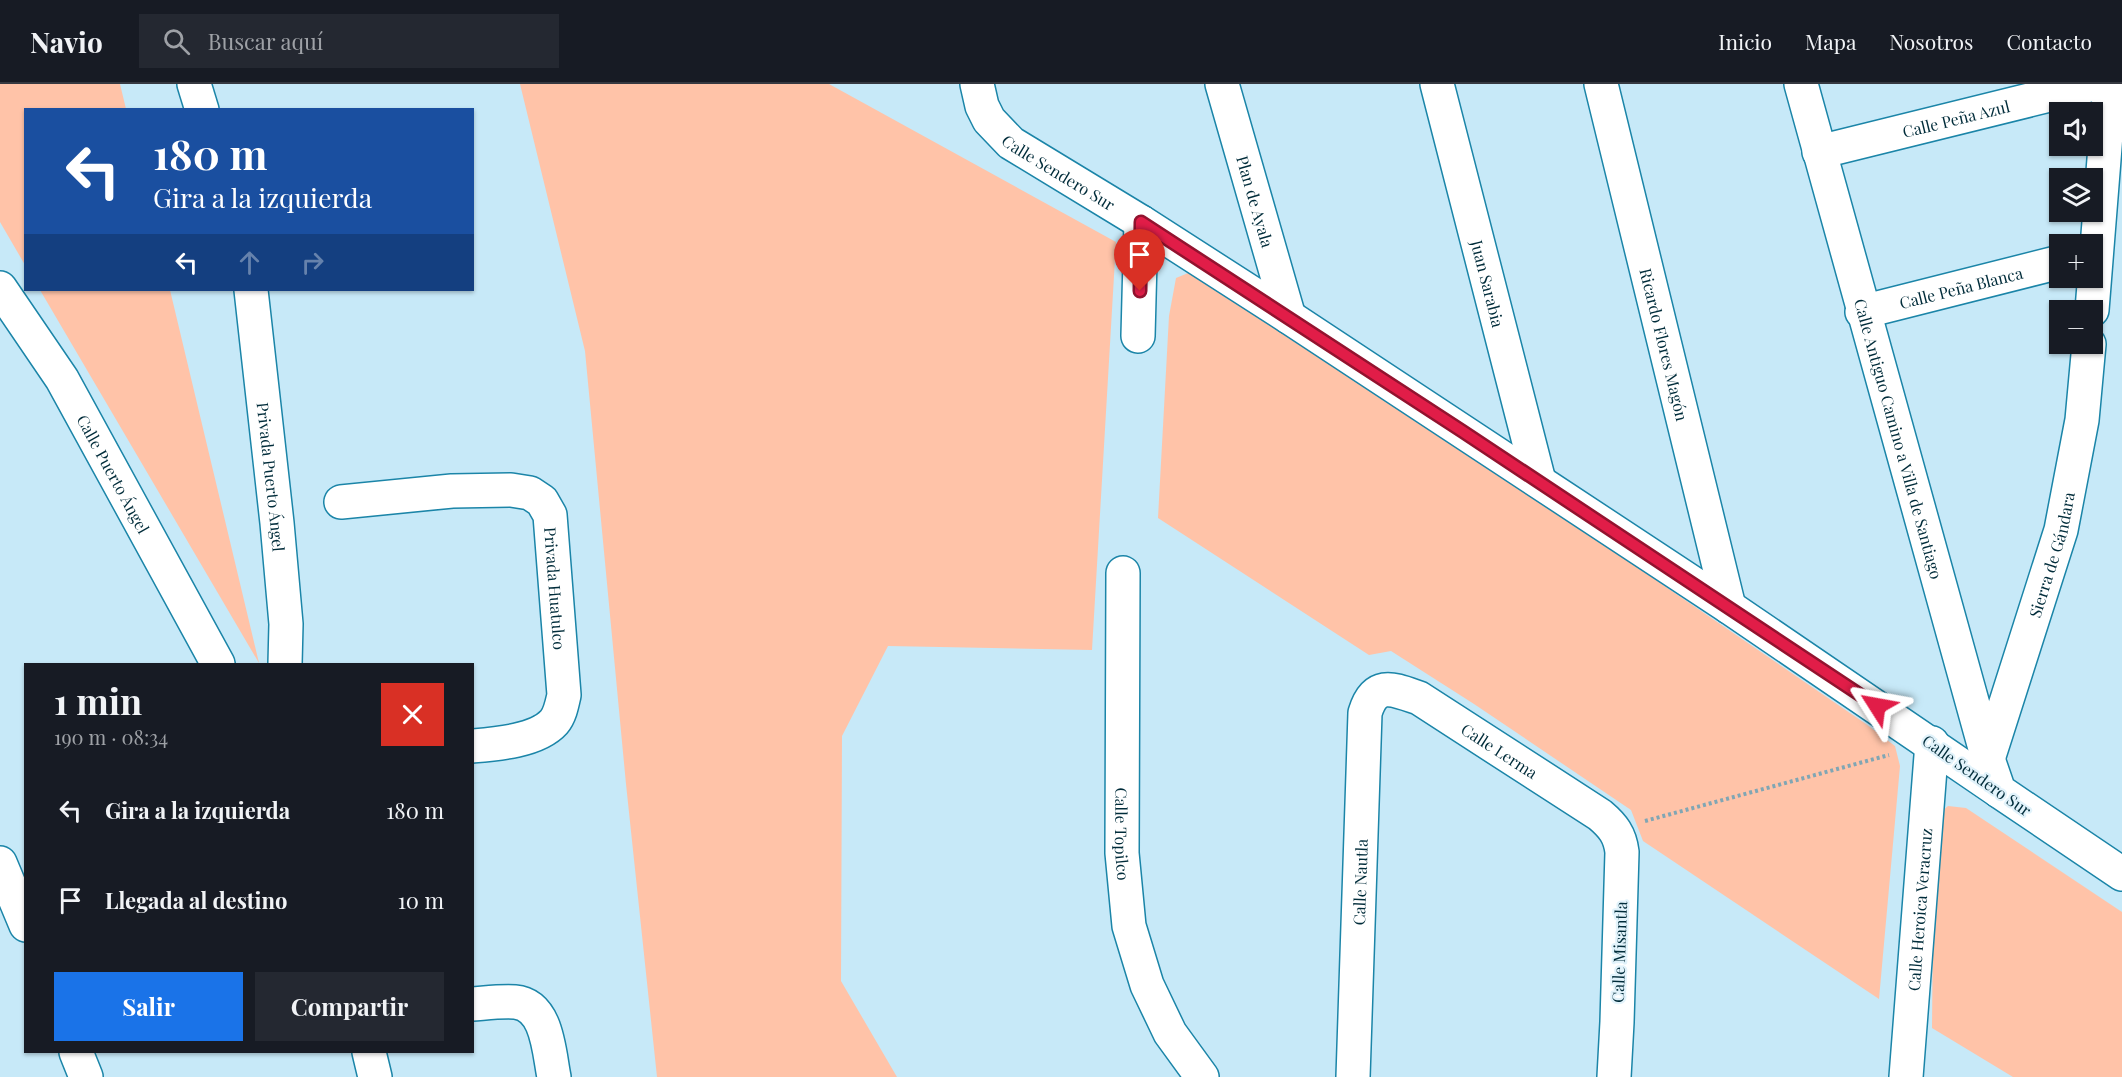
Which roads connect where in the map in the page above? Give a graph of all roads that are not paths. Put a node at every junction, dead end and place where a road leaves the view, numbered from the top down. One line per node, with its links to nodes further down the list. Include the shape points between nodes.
1 (194, 84): 9 (street)
2 (1222, 84): 17 (street, Plan de Ayala)
3 (1437, 84): 20 (street, Juan Sarabia)
4 (1601, 84): 23 (street, Ricardo Flores Magón)
5 (1801, 84): 10 (street, Calle Antiguo Camino a Villa de Santiago)
6 (2094, 84): 10 (street, Calle Peña Azul)
7 (2110, 84): 12 (street)
8 (978, 86): 11 (street, Calle Sendero Sur, via 989,120 1011,143)
9 (201, 108)
10 (1819, 152): 16 (street, Calle Antiguo Camino a Villa de Santiago)
11 (1141, 222): 17 (street, Calle Sendero Sur); 18 (street)
12 (2097, 234)
13 (2049, 265): 16 (street, Calle Peña Blanca)
14 (0, 288): 24 (street, Calle Puerto Ángel, via 62,379)
15 (251, 291): 25 (street, Privada Puerto Ángel, via 277,523)
16 (1862, 312): 29 (street, Calle Antiguo Camino a Villa de Santiago)
17 (1289, 317): 20 (street, Calle Sendero Sur)
18 (1138, 336)
19 (2088, 354): 29 (street, Sierra de Gándara, via 2082,420 2061,530)
20 (1539, 481): 23 (street, Calle Sendero Sur)
21 (341, 502): 28 (street, Privada Huatulco, via 452,490 511,490 530,493 543,501 550,515 564,695 561,709 554,722 540,732)
22 (1123, 573): 41 (street, Calle Topilco, via 1122,853 1129,926 1148,984 1170,1033)
23 (1729, 607): 27 (street, Calle Sendero Sur)
24 (217, 663)
25 (285, 663)
26 (1377, 692): 31 (street, Calle Lerma, via 1387,688 1419,698 1600,814); 42 (street, Calle Nautla, via 1365,712)
27 (1932, 744): 30 (street, Calle Sendero Sur); 44 (street, Calle Heroica Veracruz)
28 (474, 746)
29 (1988, 759): 30 (street, Calle Antiguo Camino a Villa de Santiago)
30 (1999, 790): 33 (street, Calle Sendero Sur)
31 (1615, 829): 43 (street, Calle Misantla, via 1622,852)
32 (0, 863): 34 (street)
33 (2122, 874)
34 (14, 914)
35 (474, 1004): 40 (street, via 517,1002 531,1010 543,1025)
36 (76, 1053): 38 (street)
37 (369, 1053): 39 (street)
38 (86, 1077)
39 (375, 1077)
40 (554, 1077)
41 (1202, 1077)
42 (1353, 1077)
43 (1614, 1077)
44 (1906, 1077)

